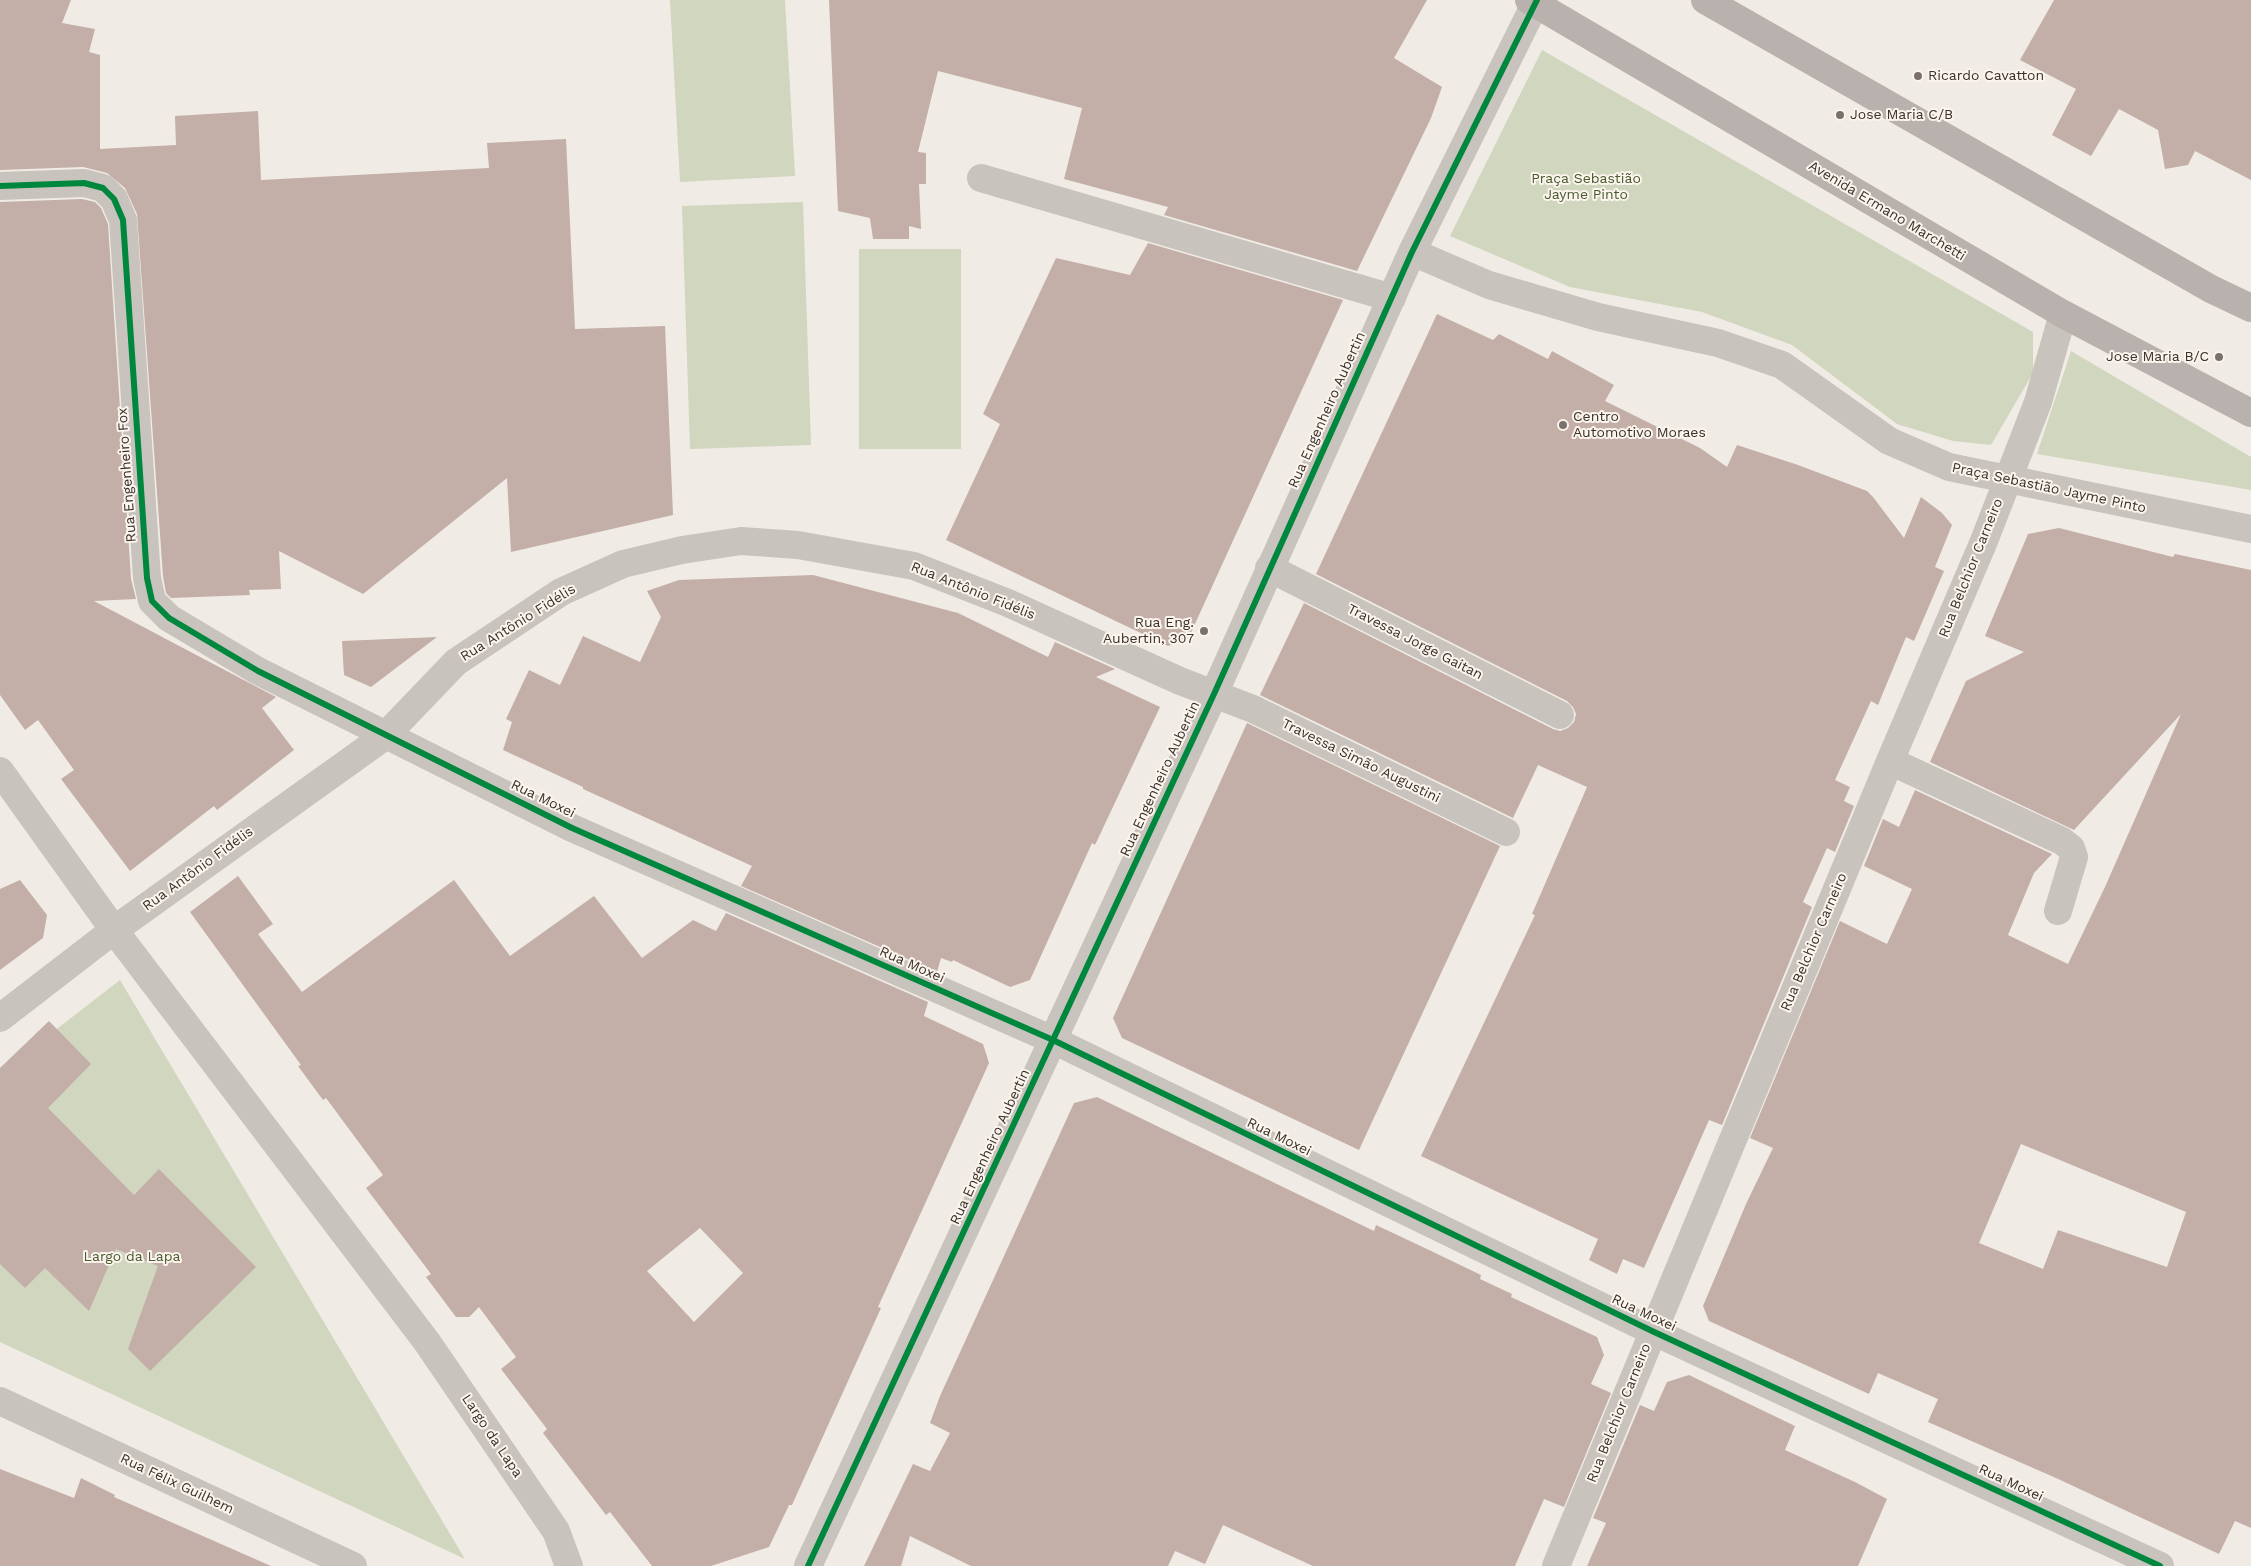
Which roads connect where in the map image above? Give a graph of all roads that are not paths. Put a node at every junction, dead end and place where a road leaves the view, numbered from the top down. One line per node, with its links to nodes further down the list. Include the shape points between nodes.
1 (1705, 0): 7 (main road, via 2211,289)
2 (1534, 1): 5 (street, Rua Engenheiro Aubertin); 8 (main road, Avenida Ermano Marchetti)
3 (981, 178): 6 (street)
4 (0, 186): 15 (street, Rua Engenheiro Fox, via 84,183 103,188 114,199 123,220 147,578 152,601 168,618 258,672)
5 (1412, 252): 6 (street, Rua Engenheiro Aubertin); 10 (street, Praça Sebastião Jayme Pinto, via 1489,285 1598,317 1718,343 1782,365 1889,441 1949,467)
6 (1392, 298): 12 (street, Rua Engenheiro Aubertin)
7 (2251, 308)
8 (2063, 314): 9 (main road, Avenida Ermano Marchetti); 10 (street, Rua Belchior Carneiro, via 2038,402)
9 (2251, 413)
10 (2007, 480): 11 (street, Praça Sebastião Jayme Pinto); 16 (street, Rua Belchior Carneiro)
11 (2251, 529)
12 (1269, 568): 13 (street, Rua Engenheiro Aubertin); 14 (street, Travessa Jorge Gaitan)
13 (1214, 694): 15 (street, Rua Antônio Fidélis, via 1008,603 914,566 798,544 741,541 623,564 561,592 456,662); 18 (street, Travessa Simão Augustini, via 1253,709); 22 (street, Rua Engenheiro Aubertin)
14 (1560, 715)
15 (385, 736): 20 (street, Rua Antônio Fidélis); 22 (street, Rua Moxei, via 581,832)
16 (1890, 761): 19 (street, via 2071,848 2074,857); 23 (street, Rua Belchior Carneiro)
17 (0, 771): 20 (street)
18 (1506, 832)
19 (2058, 911)
20 (114, 930): 21 (street, Rua Antônio Fidélis); 26 (street, Largo da Lapa, via 427,1342 556,1531)
21 (0, 1018)
22 (1053, 1040): 23 (street, Rua Moxei); 27 (street, Rua Engenheiro Aubertin)
23 (1652, 1331): 28 (street, Rua Belchior Carneiro); 29 (street, Rua Moxei)
24 (0, 1401): 25 (street, Rua Félix Guilhem)
25 (354, 1566)
26 (569, 1566)
27 (808, 1566)
28 (1556, 1566)
29 (2160, 1566)

